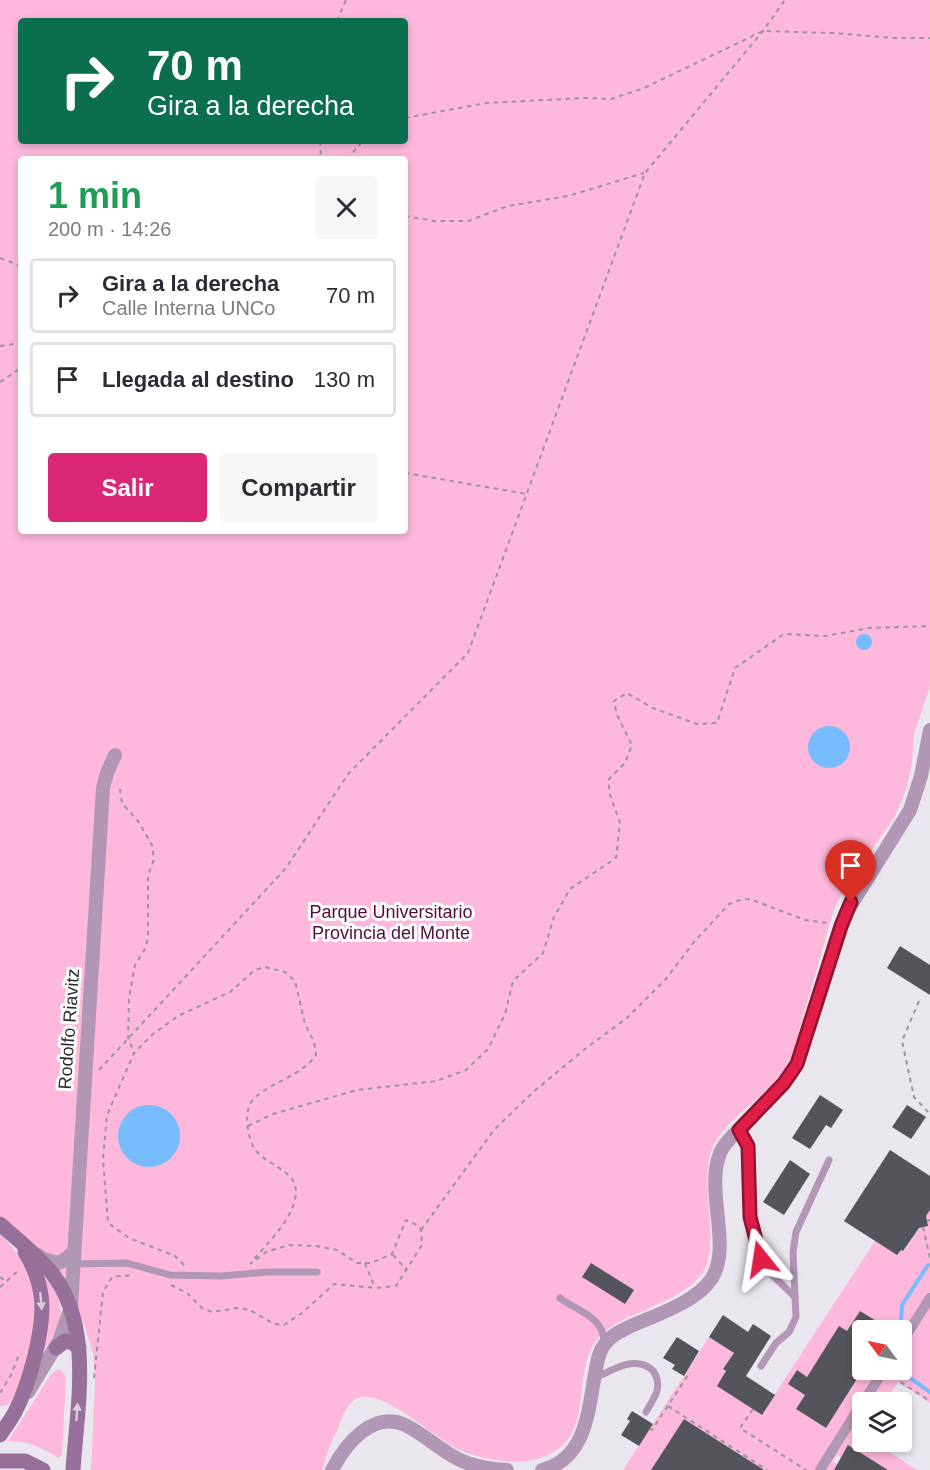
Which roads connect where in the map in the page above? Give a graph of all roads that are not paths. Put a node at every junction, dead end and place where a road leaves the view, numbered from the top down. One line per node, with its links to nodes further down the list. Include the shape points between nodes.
1 (930, 730): 3 (street)
2 (115, 755): 7 (street, Rodolfo Riavitz, via 103,788)
3 (927, 763): 4 (street, via 910,810 851,902 797,1064)
4 (739, 1130): 9 (lane, via 748,1146 750,1217 761,1259); 14 (street, via 726,1143 718,1161 719,1251 711,1279 698,1294 618,1332)
5 (829, 1160): 9 (lane, via 796,1232)
6 (4, 1227): 7 (street, via 43,1259 63,1262); 12 (main road, via 50,1271); 19 (main road, one-way to 19, via 33,1267 42,1310 28,1377)
7 (74, 1258): 8 (lane, via 127,1263 170,1275); 12 (street, Rodolfo Riavitz)
8 (318, 1272)
9 (795, 1297): 17 (lane, via 796,1317 789,1332 776,1343)
10 (560, 1298): 14 (lane, via 589,1315 603,1332)
11 (930, 1298): 13 (street)
12 (71, 1307): 15 (street, Rodolfo Riavitz); 16 (main road, Rodolfo Riavitz)
13 (912, 1326)
14 (604, 1344): 18 (street)
15 (56, 1348): 16 (main road, via 65,1341); 19 (street, Rodolfo Riavitz)
16 (79, 1348): 25 (main road, Rodolfo Riavitz, one-way to 16)
17 (761, 1366)
18 (594, 1379): 20 (lane, via 633,1363 650,1368 657,1377 657,1392); 28 (street, via 578,1443 557,1465)
19 (15, 1412): 22 (main road, Rodolfo Riavitz)
20 (646, 1412)
21 (852, 1420): 29 (street)
22 (0, 1435)
23 (0, 1461): 24 (main road, via 25,1461)
24 (43, 1470)
25 (73, 1470)
26 (332, 1470): 27 (street, via 363,1430 377,1422 392,1421 406,1425 468,1464)
27 (507, 1470)
28 (542, 1470)
29 (820, 1470)

